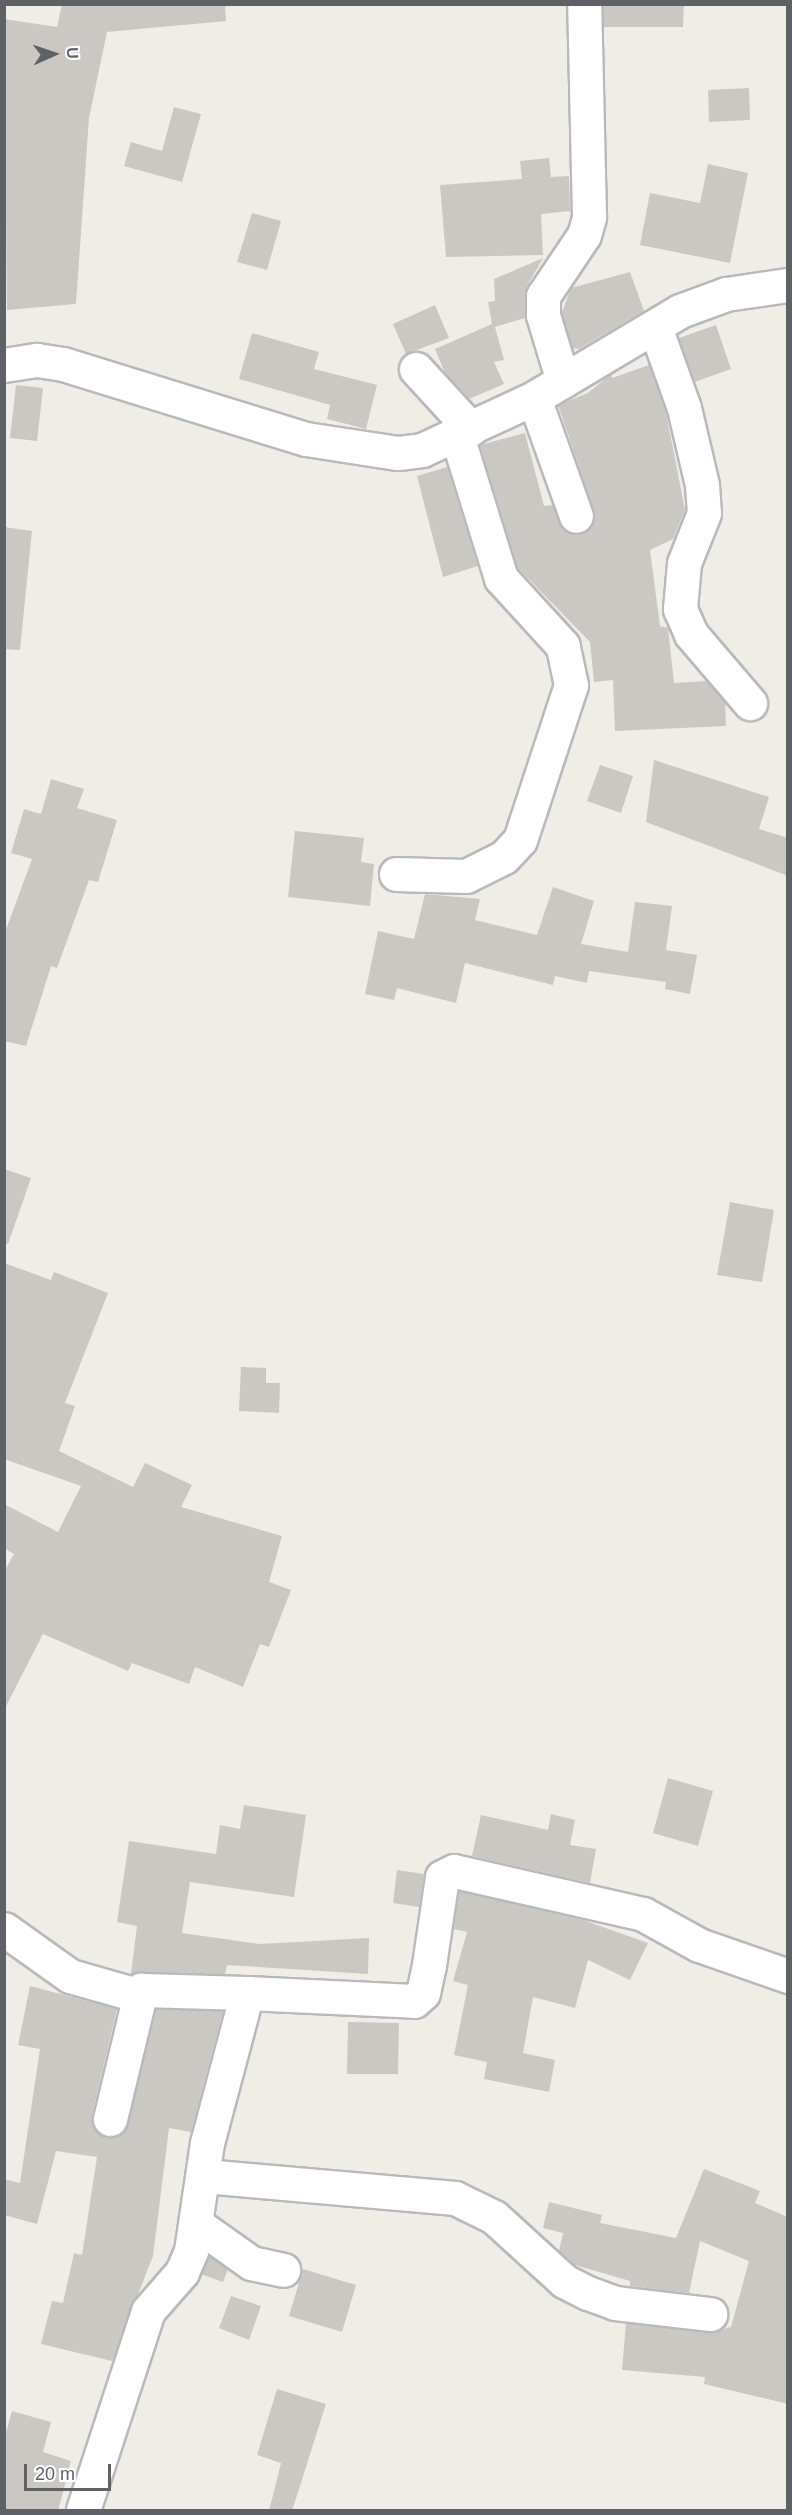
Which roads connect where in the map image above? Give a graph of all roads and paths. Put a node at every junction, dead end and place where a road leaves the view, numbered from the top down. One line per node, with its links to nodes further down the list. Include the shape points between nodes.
1 (584, 4): 6 (street, via 589,217 580,242 543,296 543,315)
2 (788, 285): 3 (street, via 726,294)
3 (655, 327): 6 (street); 10 (street, via 684,408 702,485 704,513 684,563 681,609 691,634)
4 (4, 365): 8 (street, via 37,360 101,373 348,448 398,453)
5 (416, 369): 8 (street)
6 (563, 381): 7 (street)
7 (534, 398): 8 (street); 9 (street)
8 (464, 432): 11 (street, via 501,578 563,646 571,686 520,840 484,870 466,876)
9 (576, 516)
10 (750, 703)
11 (396, 874)
12 (4, 1929): 15 (street, via 70,1976)
13 (788, 1976): 14 (street, via 699,1946 643,1914 454,1871 442,1877 423,1993 414,2001)
14 (247, 1992): 15 (street, via 156,1987); 17 (street, via 207,2143)
15 (137, 1995): 16 (street)
16 (110, 2119)
17 (204, 2176): 18 (street); 20 (street, via 455,2198 494,2217 564,2281 588,2293 615,2303)
18 (198, 2226): 19 (street, via 251,2263); 21 (street, via 182,2272 148,2311)
19 (283, 2271)
20 (710, 2314)
21 (83, 2511)

